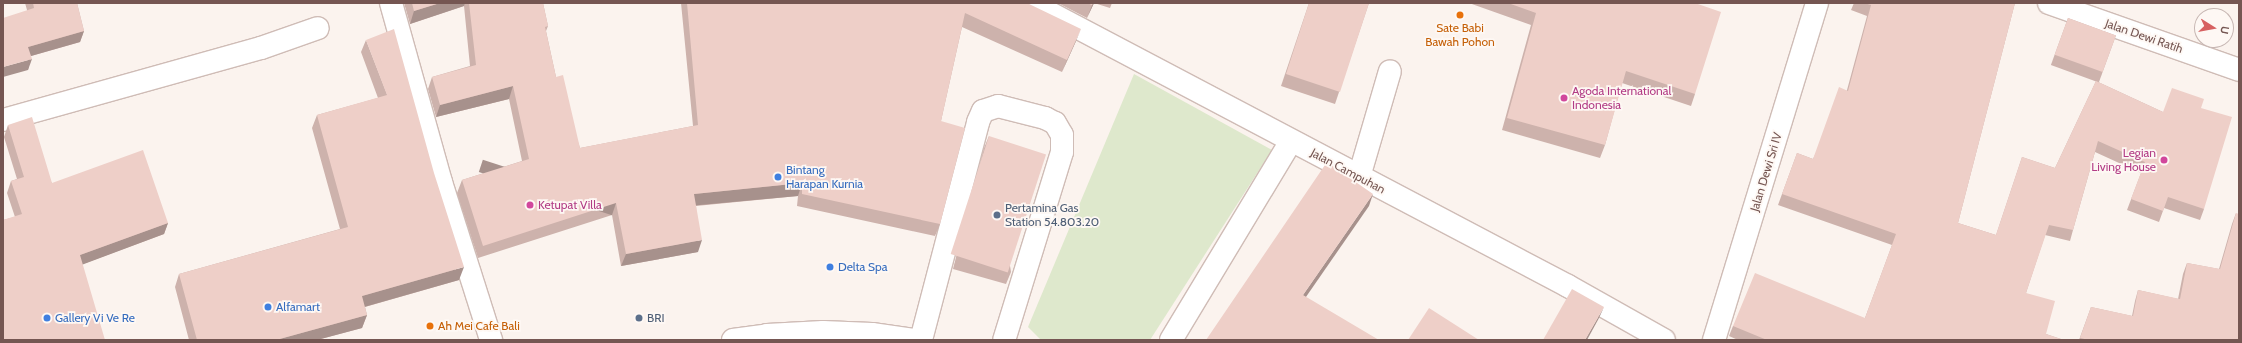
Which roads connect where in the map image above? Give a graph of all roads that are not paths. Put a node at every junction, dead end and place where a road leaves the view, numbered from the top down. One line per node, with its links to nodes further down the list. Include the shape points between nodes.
1 (391, 3): 11 (street, via 441,182)
2 (1031, 3): 9 (street, Jalan Campuhan)
3 (1817, 3): 18 (street, Jalan Dewi Sri IV)
4 (2049, 3): 6 (street, Jalan Dewi Ratih)
5 (318, 28): 8 (street, via 261,48)
6 (2239, 70)
7 (1390, 71): 10 (street)
8 (3, 120)
9 (1291, 141): 10 (street, Jalan Campuhan); 16 (street)
10 (1359, 178): 17 (street, Jalan Campuhan, via 1568,286)
11 (491, 340)
12 (732, 340): 13 (street, via 823,332 872,334)
13 (914, 340)
14 (921, 340): 15 (street, via 978,122 983,112 998,106 1045,118 1055,123 1062,135 1062,152)
15 (1004, 340)
16 (1171, 340)
17 (1664, 340)
18 (1714, 340)

